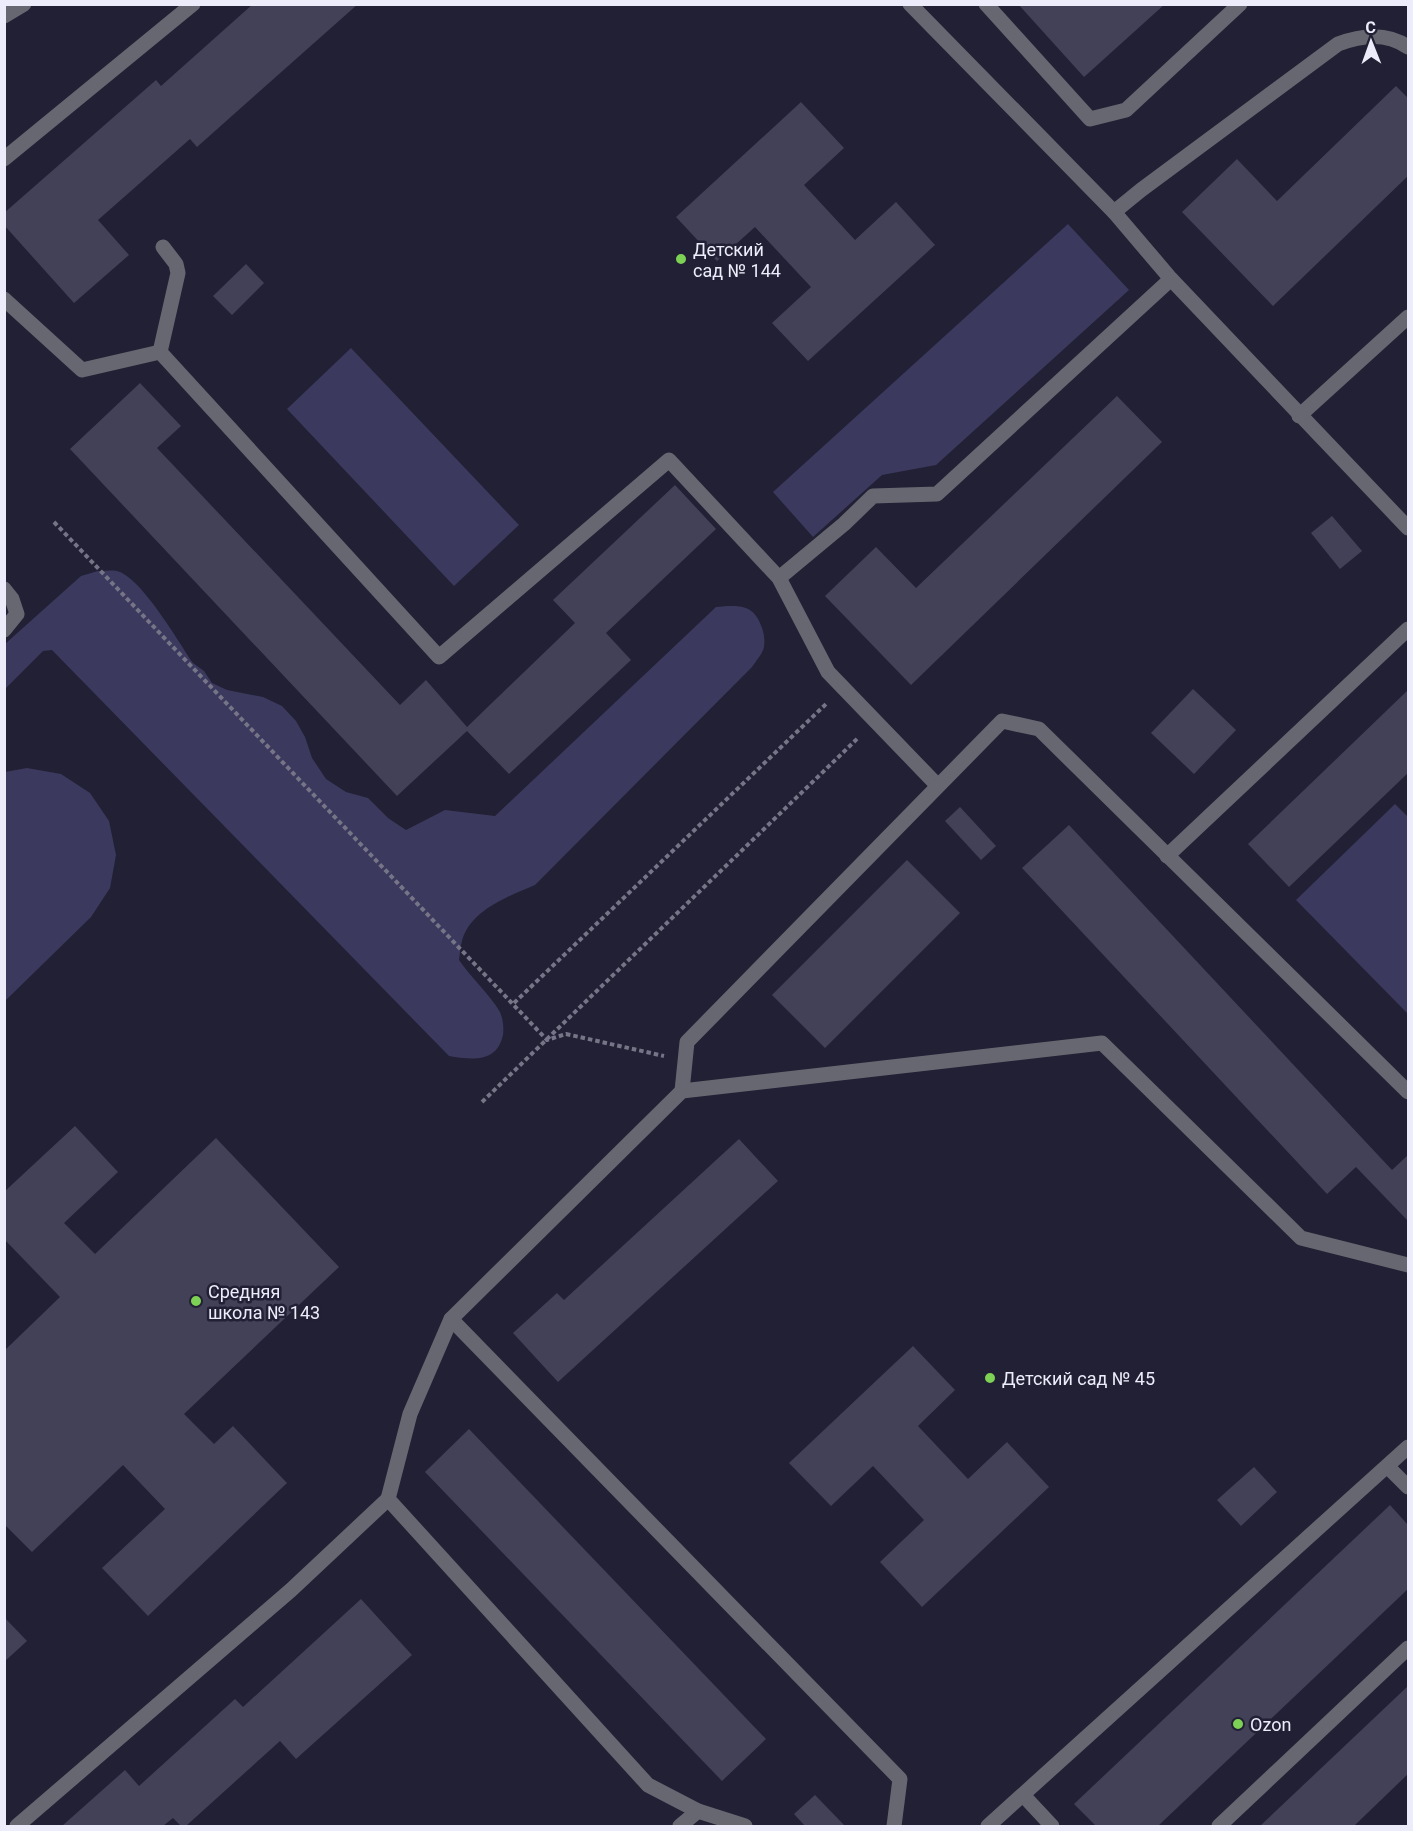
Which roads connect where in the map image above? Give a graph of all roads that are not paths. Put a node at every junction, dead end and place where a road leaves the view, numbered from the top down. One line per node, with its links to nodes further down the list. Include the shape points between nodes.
1 (24, 4): 6 (street)
2 (193, 4): 8 (street)
3 (910, 4): 9 (street)
4 (986, 4): 5 (street, via 1090,119 1126,110)
5 (1240, 4)
6 (4, 16)
7 (1408, 47): 9 (street, via 1375,35 1338,44)
8 (4, 159)
9 (1114, 212): 11 (street)
10 (163, 247): 14 (street, via 178,273)
11 (1171, 279): 15 (street); 17 (street, via 937,494 873,496)
12 (4, 299): 14 (street, via 82,370)
13 (1408, 316): 15 (street)
14 (160, 352): 17 (street, via 439,657 669,460)
15 (1299, 416): 16 (street)
16 (1408, 528)
17 (779, 578): 21 (street, via 828,672)
18 (4, 589): 20 (street, via 18,614)
19 (1408, 629): 22 (street)
20 (4, 630)
21 (937, 785): 22 (street, via 1002,721 1039,729); 23 (street, via 687,1042)
22 (1167, 856): 24 (street)
23 (682, 1091): 25 (street, via 1102,1043 1301,1238); 26 (street)
24 (1408, 1092)
25 (1408, 1265)
26 (451, 1319): 30 (street, via 410,1414); 37 (street, via 900,1779)
27 (1408, 1447): 28 (street)
28 (1388, 1467): 29 (street); 32 (street)
29 (1408, 1487)
30 (388, 1499): 33 (street, via 648,1785); 34 (street, via 291,1590)
31 (1408, 1648): 40 (street)
32 (1023, 1795): 38 (street); 39 (street)
33 (698, 1811): 35 (street); 36 (street)
34 (17, 1827)
35 (680, 1827)
36 (745, 1827)
37 (894, 1827)
38 (988, 1827)
39 (1052, 1827)
40 (1219, 1827)

